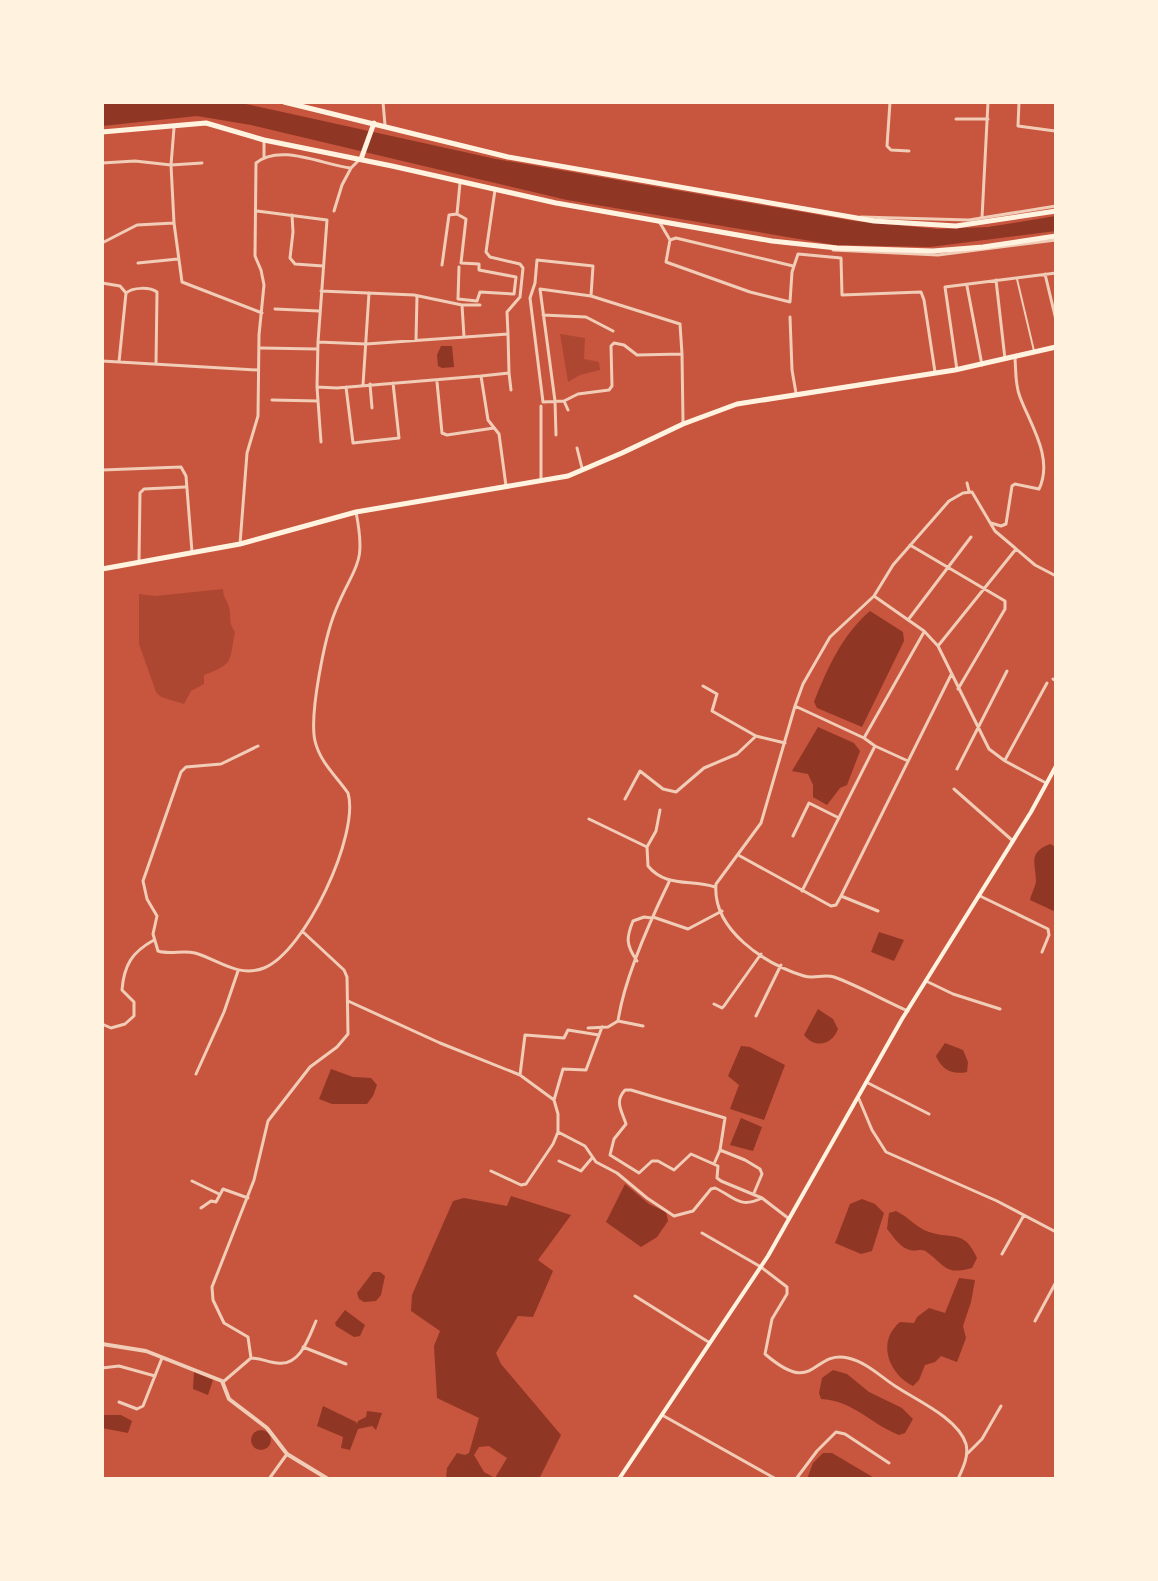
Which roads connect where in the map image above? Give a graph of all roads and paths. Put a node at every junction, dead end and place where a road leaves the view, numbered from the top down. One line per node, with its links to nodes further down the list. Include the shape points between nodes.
1 (284, 102): 8 (main road)
2 (383, 102): 10 (street)
3 (890, 102): 14 (street, via 887,146)
4 (988, 102): 7 (street)
5 (1019, 102): 11 (street, via 1018,126)
6 (956, 119): 7 (street)
7 (988, 119): 29 (street)
8 (374, 123): 10 (main road); 16 (main road)
9 (174, 125): 12 (main road); 13 (main road, via 206,123); 19 (street)
10 (385, 125): 28 (main road, via 508,157)
11 (1055, 131)
12 (102, 132)
13 (264, 140): 15 (street); 16 (main road)
14 (909, 151)
15 (264, 157): 20 (street); 24 (street, via 256,163)
16 (360, 159): 20 (street); 21 (main road)
17 (102, 163): 19 (street)
18 (202, 163): 19 (street)
19 (171, 165): 31 (street)
20 (351, 168): 25 (street)
21 (460, 183): 22 (main road); 27 (street)
22 (495, 190): 30 (main road); 62 (street, via 486,252 523,268 520,297 507,312)
23 (1056, 209): 28 (main road, via 956,226); 29 (street)
24 (257, 211): 26 (street); 57 (street, via 255,256 264,285)
25 (334, 211)
26 (292, 214): 39 (street, via 290,258 295,264); 39 (street, via 327,220)
27 (457, 214): 38 (street, via 449,215); 41 (street, via 466,219 461,263 516,277 514,294 480,292 477,301 458,299)
28 (849, 217): 29 (street)
29 (982, 219)
30 (660, 221): 33 (street); 35 (main road)
31 (174, 223): 34 (street, via 137,225); 36 (street)
32 (1056, 238): 35 (main road, via 933,251); 35 (street, via 938,255)
33 (670, 240): 40 (street); 40 (street, via 666,262 790,302)
34 (102, 243)
35 (826, 247)
36 (178, 259): 37 (street); 57 (street, via 185,285)
37 (138, 263)
38 (442, 265)
39 (323, 266): 48 (street)
40 (793, 266): 80 (street, via 800,253 842,258 841,295 921,292)
41 (459, 267)
42 (1056, 273): 43 (street)
43 (1045, 274): 44 (street); 60 (street)
44 (1017, 277): 45 (street); 70 (lane)
45 (996, 280): 47 (street); 73 (street)
46 (102, 283): 49 (street, via 120,286)
47 (967, 284): 77 (street); 79 (street, via 945,287)
48 (321, 291): 50 (street); 56 (street)
49 (126, 293): 75 (street); 76 (street, via 157,292)
50 (369, 293): 51 (street); 66 (street)
51 (417, 296): 53 (street); 64 (street)
52 (591, 296): 58 (street, via 540,289); 71 (street, via 680,324); 93 (street, via 593,266 537,260 531,315 543,402)
53 (462, 305): 54 (street); 63 (street)
54 (480, 305)
55 (275, 309): 56 (street)
56 (319, 311): 65 (street)
57 (262, 313): 68 (street)
58 (543, 315): 61 (street, via 586,317); 93 (street)
59 (790, 317): 90 (street)
60 (1056, 320)
61 (613, 331)
62 (508, 334): 63 (street); 81 (street)
63 (464, 337): 64 (street)
64 (416, 340): 66 (street)
65 (318, 342): 66 (street); 69 (street)
66 (366, 344): 86 (street)
67 (1056, 347): 70 (main road)
68 (260, 348): 69 (street); 78 (street)
69 (317, 349): 87 (street)
70 (1034, 352): 72 (main road)
71 (682, 354): 94 (street, via 637,355 614,343 609,390); 98 (street)
72 (1015, 357): 73 (main road); 111 (street, via 1018,391 1039,438 1043,477 1039,489 1012,486 1007,521 1001,526)
73 (1005, 359): 77 (main road)
74 (102, 361): 75 (street)
75 (119, 362): 76 (street)
76 (156, 364): 78 (street)
77 (982, 365): 79 (main road)
78 (259, 370): 113 (street)
79 (957, 370): 80 (main road)
80 (935, 372): 90 (main road)
81 (509, 373): 82 (street); 89 (street)
82 (481, 376): 83 (street); 99 (street)
83 (437, 380): 84 (street); 99 (street, via 442,433)
84 (393, 383): 85 (street); 88 (street, via 399,438 353,443)
85 (370, 384): 86 (street); 96 (street)
86 (363, 385): 88 (street)
87 (317, 387): 88 (street); 92 (street)
88 (346, 387)
89 (511, 390)
90 (796, 393): 98 (main road, via 737,404)
91 (272, 400): 92 (street)
92 (318, 401): 101 (street)
93 (555, 401): 94 (street); 100 (street)
94 (564, 401): 97 (street)
95 (541, 406): 105 (street)
96 (372, 408)
97 (568, 410)
98 (683, 424): 104 (main road)
99 (494, 428): 107 (street)
100 (556, 435)
101 (321, 442)
102 (577, 448): 104 (street)
103 (102, 470): 108 (street, via 176,466 185,471)
104 (583, 470): 105 (main road)
105 (541, 481): 107 (main road)
106 (967, 483): 109 (street)
107 (506, 486): 110 (main road)
108 (185, 487): 116 (street); 117 (street, via 140,493)
109 (969, 491): 111 (street); 114 (street, via 949,501)
110 (356, 512): 113 (main road); 161 (street, via 362,552 334,615 314,715 321,758 348,793 350,823 339,863)
111 (991, 523): 115 (street)
112 (971, 537): 118 (street)
113 (240, 544): 116 (main road)
114 (910, 545): 118 (street); 122 (street)
115 (1016, 549): 120 (street); 121 (street)
116 (192, 552): 117 (main road)
117 (139, 561): 119 (main road)
118 (948, 567): 121 (street); 123 (street)
119 (102, 569)
120 (1056, 576)
121 (984, 588): 125 (street); 130 (street, via 1006,605)
122 (874, 596): 123 (street); 131 (street, via 830,637)
123 (908, 620): 124 (street)
124 (924, 631): 125 (street); 134 (street)
125 (938, 646): 127 (street)
126 (1007, 671): 132 (street)
127 (951, 675): 130 (street); 138 (street)
128 (1047, 683): 139 (street)
129 (703, 686): 133 (street, via 717,695 712,711)
130 (958, 689): 132 (street)
131 (795, 706): 134 (street); 135 (street)
132 (977, 727): 139 (street, via 985,745); 141 (street)
133 (756, 736): 135 (street); 145 (street, via 676,792 640,771)
134 (864, 738): 137 (street)
135 (785, 743): 152 (street, via 761,823)
136 (258, 746): 162 (street, via 221,764 181,772 143,881 157,916)
137 (875, 746): 138 (street); 147 (street)
138 (908, 761): 156 (street)
139 (1005, 761): 143 (street)
140 (1056, 766): 142 (main road)
141 (957, 769)
142 (1054, 774): 143 (main road)
143 (1046, 783): 150 (main road)
144 (954, 789): 150 (street)
145 (625, 799)
146 (660, 810): 151 (street)
147 (839, 818): 149 (street, via 809,803); 155 (street)
148 (589, 819): 151 (street)
149 (793, 836)
150 (1013, 841): 157 (main road)
151 (647, 847): 153 (street, via 648,866)
152 (739, 856): 154 (street); 155 (street)
153 (669, 882): 154 (street); 160 (street)
154 (715, 887): 158 (street)
155 (802, 891): 156 (street, via 834,907)
156 (841, 896): 159 (street)
157 (980, 896): 163 (street, via 1048,929); 168 (main road)
158 (722, 911): 160 (street, via 688,929); 164 (street, via 731,931)
159 (878, 911)
160 (653, 917): 165 (street); 165 (street, via 633,921 626,937)
161 (302, 931): 167 (street, via 270,965); 169 (street, via 344,970)
162 (154, 940): 167 (street, via 163,953 194,953); 175 (street, via 129,958 123,976 122,990 134,1002 134,1016 111,1028)
163 (1042, 952)
164 (761, 954): 166 (street); 170 (street, via 724,1006)
165 (637, 961): 174 (street)
166 (781, 965): 172 (street, via 804,976 831,976); 173 (street)
167 (238, 971): 180 (street)
168 (926, 981): 171 (street); 172 (main road)
169 (348, 1001): 181 (street); 195 (street, via 345,1039 310,1067 268,1121)
170 (714, 1004)
171 (1000, 1009)
172 (908, 1011): 182 (main road)
173 (756, 1016)
174 (618, 1021): 176 (street); 177 (street)
175 (102, 1024)
176 (643, 1026)
177 (602, 1027): 178 (street); 179 (street)
178 (588, 1028)
179 (599, 1035): 181 (street, via 568,1030 564,1038 525,1035); 184 (street, via 586,1070 563,1069)
180 (196, 1074)
181 (520, 1075): 184 (street)
182 (866, 1082): 183 (main road); 185 (street)
183 (859, 1098): 198 (street, via 886,1152); 199 (main road)
184 (554, 1100): 186 (street)
185 (929, 1114)
186 (558, 1132): 188 (street, via 585,1146); 191 (street, via 523,1185)
187 (720, 1150): 190 (street); 190 (street, via 725,1118 631,1090 622,1093 618,1108 626,1124 610,1155 639,1173 652,1161 674,1170 691,1154); 193 (street, via 760,1169)
188 (592, 1158): 189 (street, via 581,1171); 196 (street, via 674,1216 693,1211 711,1189 745,1203)
189 (559, 1161)
190 (714, 1164): 193 (street, via 721,1181)
191 (491, 1171)
192 (192, 1181): 194 (street)
193 (754, 1193): 196 (street)
194 (219, 1194): 195 (street, via 225,1189); 197 (street, via 216,1202)
195 (248, 1198): 212 (street, via 211,1292 224,1323 248,1337)
196 (762, 1198): 199 (street)
197 (201, 1208)
198 (1024, 1215): 200 (street); 202 (street)
199 (789, 1219): 203 (main road)
200 (1056, 1232)
201 (702, 1233): 203 (street)
202 (1002, 1254)
203 (761, 1267): 208 (main road); 220 (street, via 787,1287 772,1319 765,1354 790,1372 804,1374 841,1357 866,1365 947,1420 962,1435)
204 (1056, 1282): 207 (street)
205 (635, 1296): 208 (street)
206 (316, 1321): 210 (street)
207 (1035, 1321)
208 (710, 1343): 219 (main road)
209 (102, 1344): 211 (street, via 133,1347)
210 (303, 1347): 212 (street, via 285,1364); 213 (street)
211 (162, 1358): 215 (street); 216 (street)
212 (251, 1358): 216 (street)
213 (346, 1364)
214 (102, 1368): 215 (street, via 119,1366)
215 (155, 1376): 217 (street, via 141,1408)
216 (223, 1382): 221 (street, via 229,1399 267,1428)
217 (119, 1402)
218 (1001, 1406): 220 (street)
219 (662, 1415): 225 (main road); 226 (street)
220 (968, 1453): 228 (street)
221 (287, 1454): 223 (street); 224 (street)
222 (889, 1463): 227 (street, via 836,1432)
223 (269, 1479)
224 (328, 1479)
225 (619, 1479)
226 (776, 1479)
227 (796, 1479)
228 (958, 1479)

